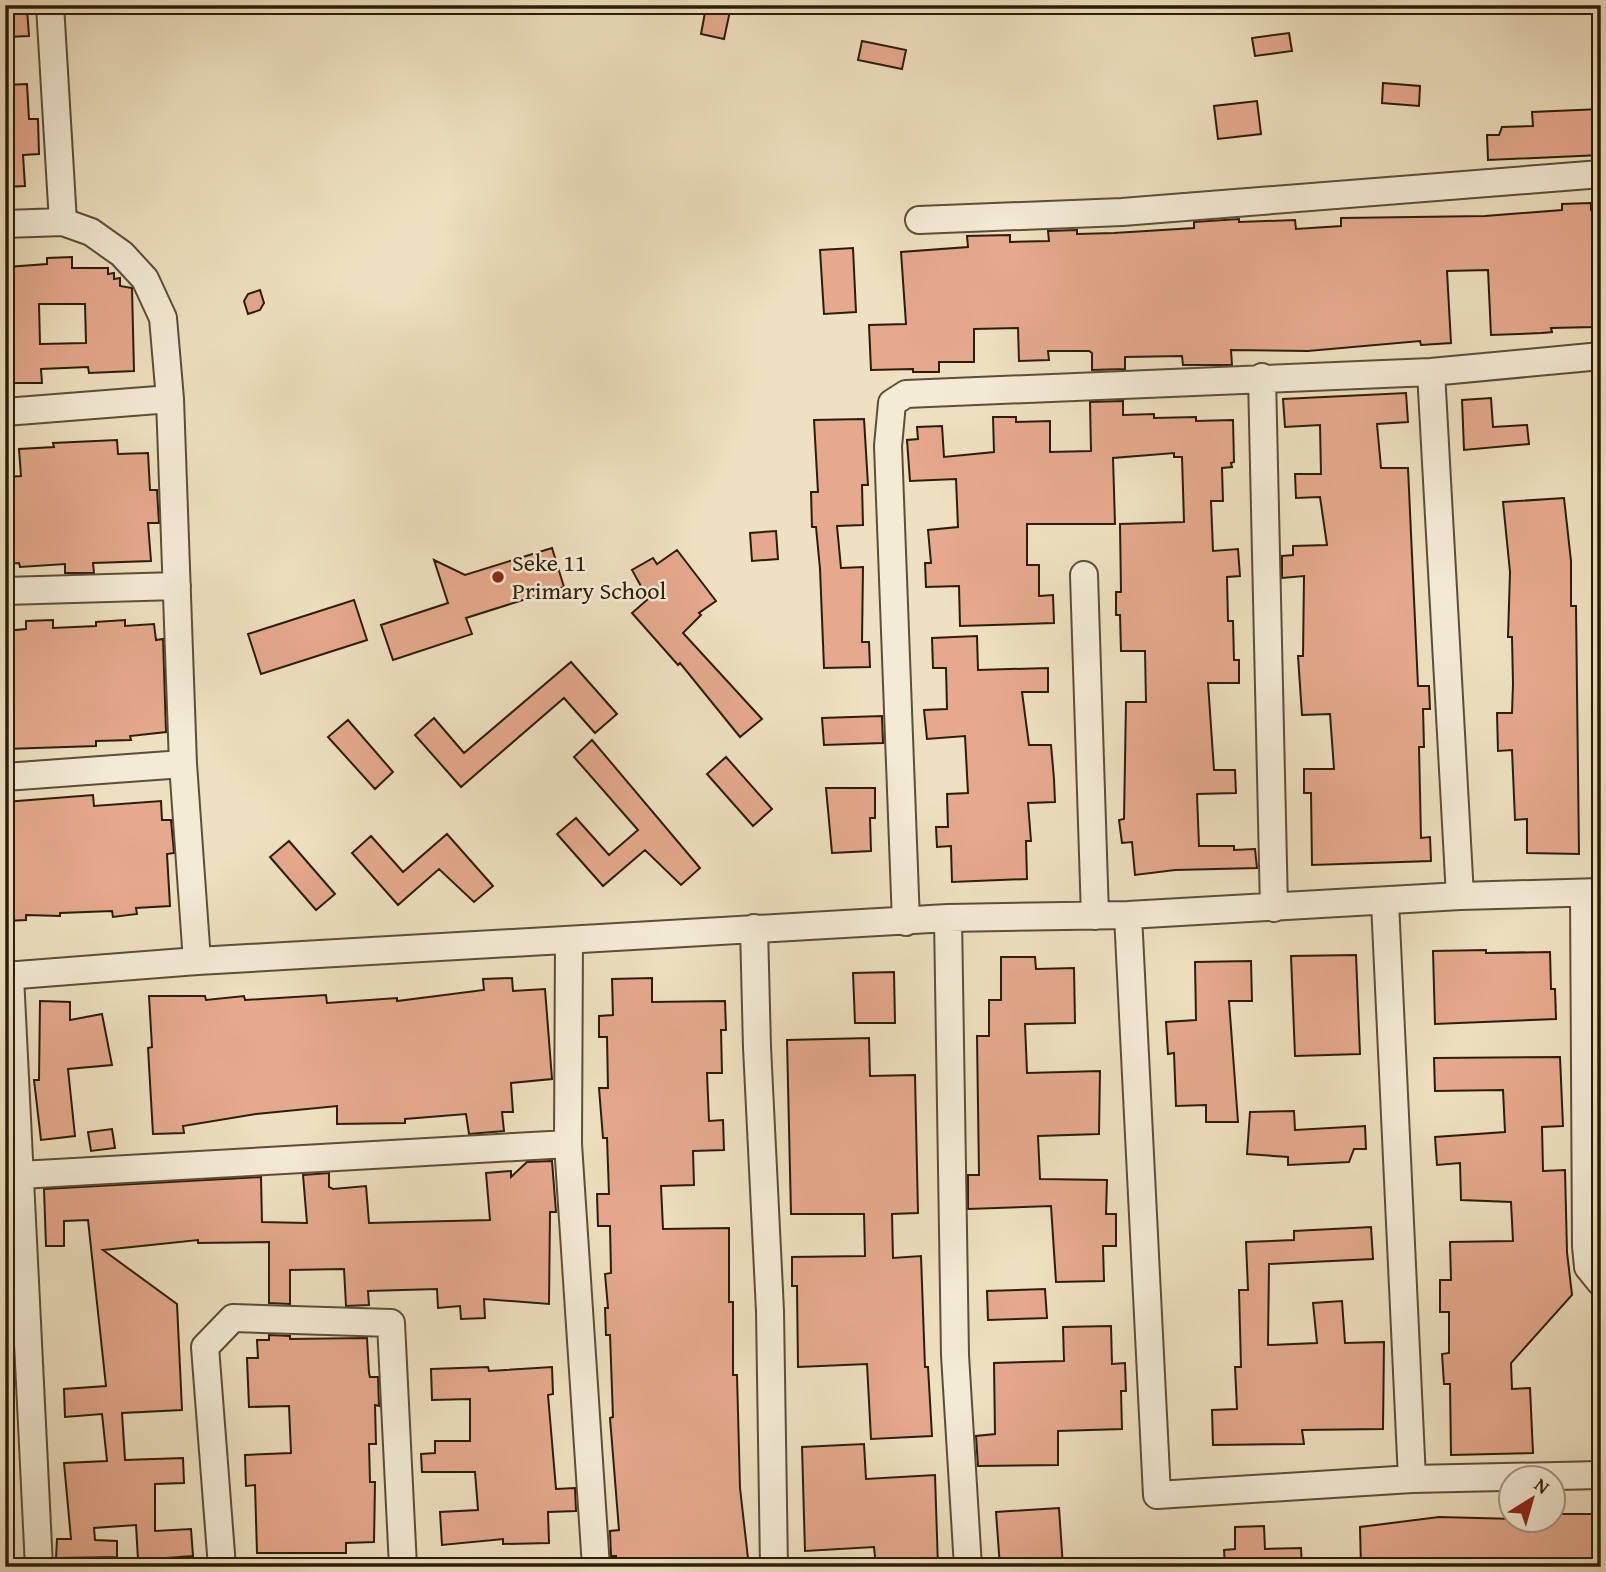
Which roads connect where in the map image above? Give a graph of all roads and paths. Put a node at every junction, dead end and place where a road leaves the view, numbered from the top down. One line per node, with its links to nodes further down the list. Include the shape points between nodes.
1 (50, 5): 4 (street)
2 (1601, 174): 3 (street, via 1122,212)
3 (919, 219)
4 (63, 222): 5 (street); 9 (street, via 91,232 122,254 145,279 163,318)
5 (5, 224)
6 (1601, 356): 7 (street)
7 (1431, 372): 8 (street); 17 (street)
8 (1262, 377): 19 (street); 23 (street, via 906,394 892,404 887,446)
9 (170, 399): 10 (street); 12 (street)
10 (5, 412)
11 (1084, 575): 21 (street)
12 (177, 586): 13 (street); 14 (street)
13 (5, 591)
14 (183, 764): 15 (street); 26 (street)
15 (5, 777)
16 (1593, 892): 17 (street); 30 (street, via 1586,1246 1588,1267)
17 (1460, 896): 18 (street)
18 (1385, 901): 19 (street); 32 (street)
19 (1274, 908): 20 (street)
20 (1128, 915): 21 (street); 32 (street, via 1157,1495)
21 (1095, 916): 22 (street)
22 (948, 918): 23 (street); 39 (street, via 955,1355)
23 (906, 922): 24 (street)
24 (754, 928): 25 (street); 38 (street, via 770,1311)
25 (569, 941): 26 (street); 28 (street)
26 (197, 961): 27 (street)
27 (8, 976): 29 (street)
28 (568, 1144): 29 (street); 33 (street)
29 (20, 1175): 34 (street)
30 (1601, 1283)
31 (1601, 1475): 32 (street)
32 (1412, 1479)
33 (596, 1566): 37 (street)
34 (39, 1567)
35 (222, 1567): 36 (street, via 205,1347 233,1318 391,1323)
36 (403, 1567)
37 (586, 1567)
38 (774, 1567)
39 (968, 1567)

